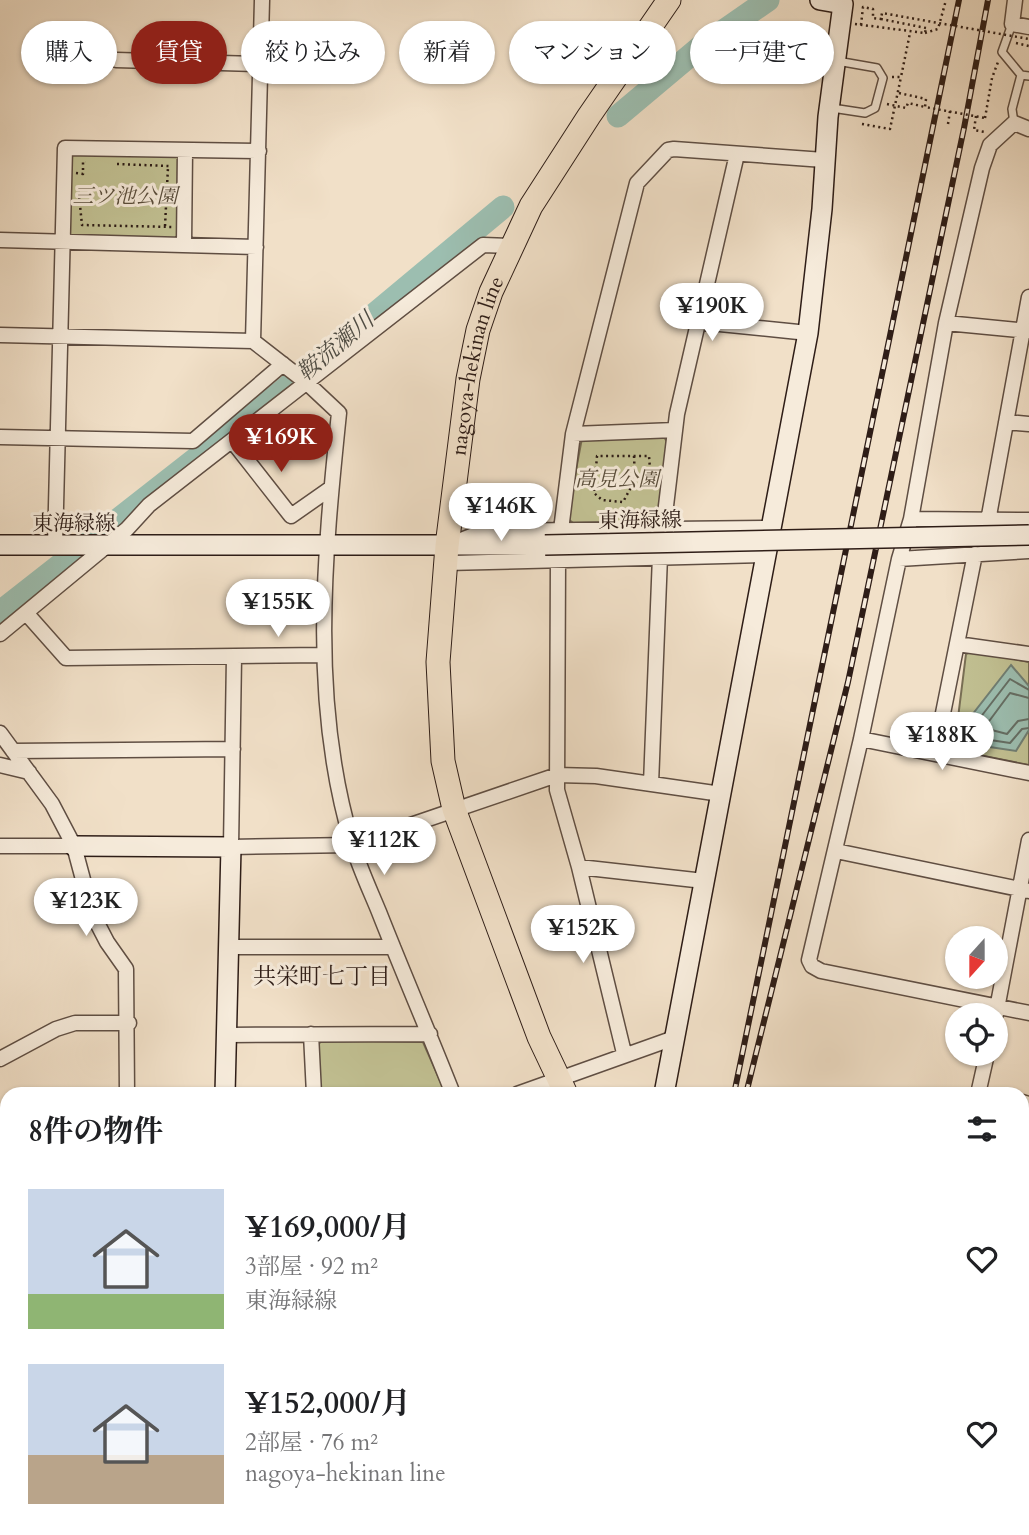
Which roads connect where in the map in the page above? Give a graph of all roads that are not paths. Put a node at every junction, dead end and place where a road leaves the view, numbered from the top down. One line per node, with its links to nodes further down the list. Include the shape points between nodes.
1 (262, 0): 6 (street)
2 (669, 0): 24 (main road, nagoya-hekinan line, via 581,127)
3 (820, 0): 5 (street)
4 (1015, 0): 7 (street)
5 (847, 13): 10 (street)
6 (261, 21)
7 (1012, 24): 8 (street); 12 (lane, via 1002,52)
8 (1029, 27)
9 (117, 60): 11 (street)
10 (836, 61): 14 (street); 14 (lane, via 877,68 883,78 875,108 865,113)
11 (241, 63)
12 (1025, 75): 15 (lane, via 1012,109)
13 (260, 84): 18 (street)
14 (830, 107): 20 (street)
15 (1014, 123): 16 (street); 28 (street, via 990,145 986,156)
16 (1029, 129)
17 (179, 149): 18 (street); 22 (street, via 65,148); 23 (street)
18 (259, 151): 25 (street)
19 (737, 154): 20 (street); 27 (street); 39 (street, via 668,150 637,183)
20 (824, 160): 30 (street)
21 (0, 240): 22 (street)
22 (62, 242): 23 (street); 32 (street)
23 (184, 244): 25 (street)
24 (510, 246): 35 (street, via 483,245); 58 (main road, nagoya-hekinan line, via 478,330 468,379)
25 (256, 247): 33 (street)
26 (1029, 297): 29 (street)
27 (699, 321): 30 (street); 38 (street)
28 (946, 323): 29 (street); 44 (street)
29 (1026, 330): 36 (street)
30 (808, 333): 47 (street)
31 (0, 335): 32 (street)
32 (61, 336): 33 (street); 41 (street)
33 (253, 341): 34 (street)
34 (286, 366): 35 (street); 41 (street, via 192,441)
35 (305, 382): 42 (street); 43 (street, via 339,413)
36 (1006, 422): 37 (street); 46 (street)
37 (1029, 424)
38 (675, 430): 39 (street); 48 (street)
39 (573, 434): 49 (street)
40 (0, 437): 41 (street)
41 (59, 438): 53 (street)
42 (233, 442): 43 (street, via 291,516); 52 (street)
43 (331, 488): 54 (street)
44 (911, 519): 46 (street); 61 (street)
45 (1029, 520): 46 (street)
46 (988, 521)
47 (771, 528): 48 (street); 59 (street)
48 (662, 529): 49 (street); 60 (street)
49 (561, 530): 58 (street, via 484,531)
50 (1029, 535): 56 (street, 東海緑線, bridge)
51 (0, 545): 53 (street, 東海緑線)
52 (101, 545): 53 (street, 東海緑線); 54 (street, 東海緑線); 62 (street)
53 (60, 546)
54 (325, 547): 58 (street, 東海緑線); 66 (street)
55 (1029, 551): 57 (street)
56 (551, 552): 58 (street, 東海緑線); 60 (street); 76 (street)
57 (975, 554): 61 (street); 64 (street)
58 (447, 555): 79 (main road, nagoya-hekinan line, via 438,700 443,761)
59 (766, 555): 60 (street); 78 (street)
60 (660, 556): 77 (street)
61 (899, 559): 69 (street)
62 (27, 614): 63 (street); 67 (street, via 65,658)
63 (0, 634)
64 (957, 644): 65 (street); 72 (street)
65 (1029, 654)
66 (324, 655): 67 (street); 81 (street, via 326,718)
67 (234, 657): 70 (street)
68 (0, 733): 71 (street)
69 (861, 739): 72 (street); 85 (street)
70 (233, 749): 71 (street); 84 (street)
71 (13, 751): 74 (street)
72 (935, 753): 75 (street)
73 (0, 765): 74 (street)
74 (30, 772): 83 (street)
75 (1029, 773)
76 (556, 775): 77 (street); 79 (street); 86 (street)
77 (651, 784): 78 (street)
78 (721, 794): 87 (street)
79 (454, 809): 81 (street); 103 (main road, nagoya-hekinan line)
80 (1029, 840): 88 (street)
81 (352, 845): 84 (street); 90 (street)
82 (0, 846): 83 (street)
83 (74, 846): 84 (street); 95 (street, via 93,913 126,969)
84 (231, 846): 89 (street)
85 (836, 851): 88 (street); 91 (street, via 809,951 812,966)
86 (579, 867): 87 (street); 100 (street)
87 (704, 881): 99 (street)
88 (1024, 890): 92 (street)
89 (230, 947): 90 (street); 98 (street)
90 (393, 947): 97 (street)
91 (962, 1003)
92 (999, 1003)
93 (1008, 1012): 94 (street)
94 (1029, 1013)
95 (129, 1023): 101 (street, via 75,1023); 104 (street)
96 (311, 1034): 97 (street); 98 (street); 106 (street)
97 (430, 1034): 107 (street)
98 (228, 1035): 105 (street)
99 (674, 1038): 100 (street); 108 (street)
100 (624, 1053): 103 (street)
101 (0, 1059)
102 (985, 1066): 109 (street)
103 (562, 1086)
104 (127, 1087)
105 (225, 1087)
106 (314, 1087)
107 (450, 1087)
108 (665, 1087)
109 (981, 1087)

